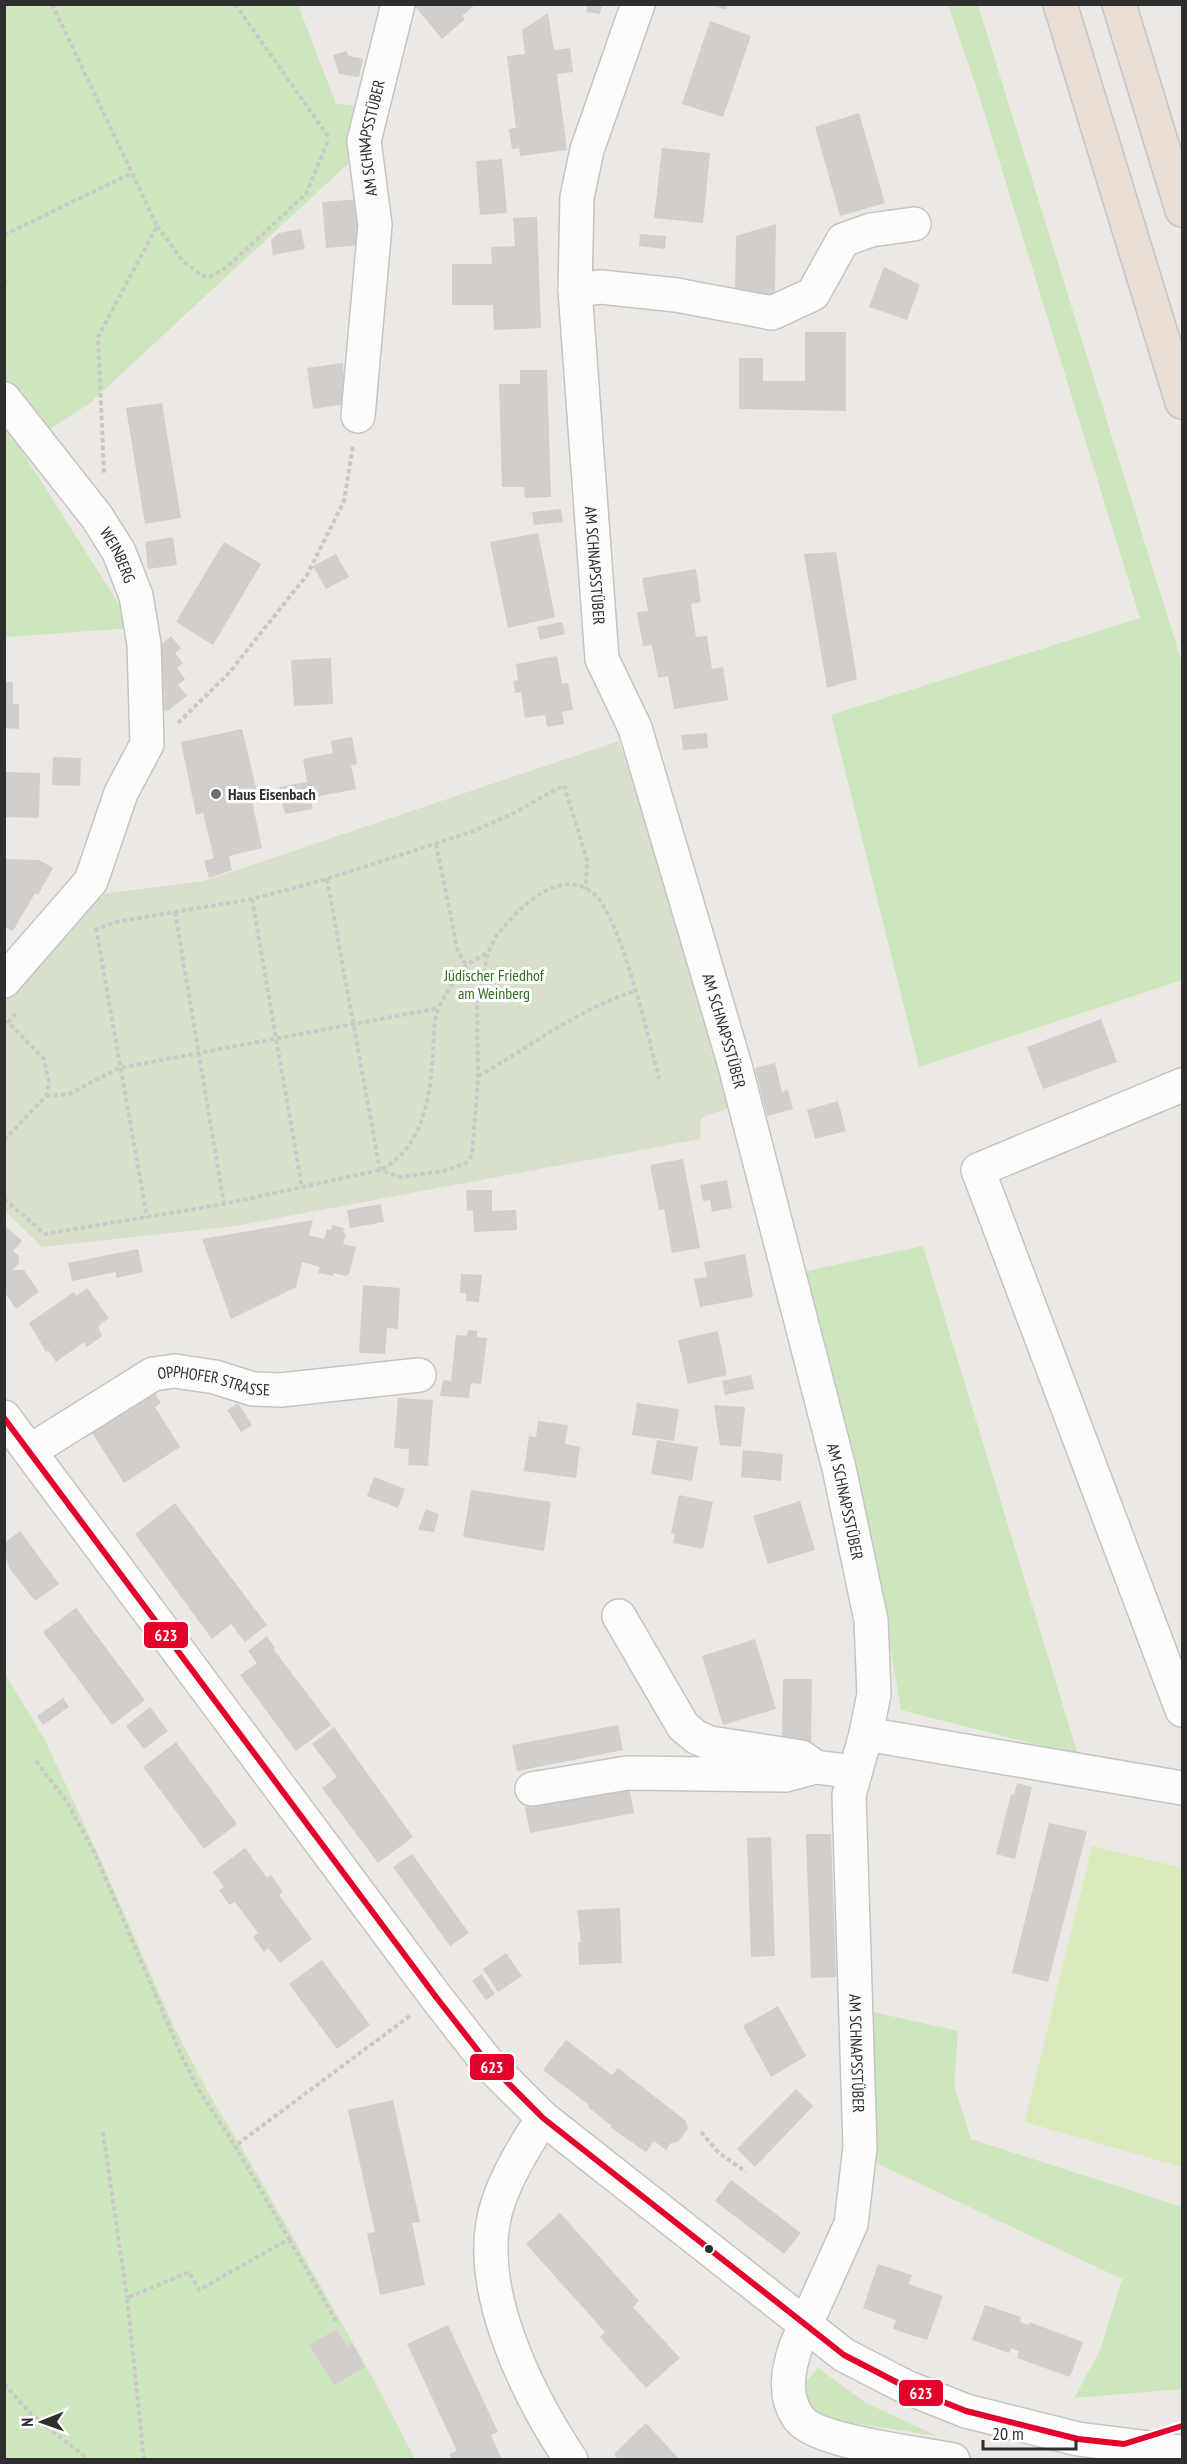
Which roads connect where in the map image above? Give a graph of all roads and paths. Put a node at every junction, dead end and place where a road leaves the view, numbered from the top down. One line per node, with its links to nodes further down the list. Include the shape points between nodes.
1 (52, 4): 9 (path)
2 (235, 4): 7 (path)
3 (398, 4): 8 (street, AM SCHNAPSSTÜBER)
4 (638, 4): 14 (street, AM SCHNAPSSTÜBER, via 587,150 577,197)
5 (1060, 4): 16 (highway)
6 (1119, 4): 10 (highway)
7 (329, 139): 8 (path); 12 (path, via 306,194 210,277 183,261)
8 (364, 141): 17 (street, AM SCHNAPSSTÜBER, via 375,225)
9 (132, 173): 12 (path); 13 (path)
10 (1182, 210)
11 (914, 224): 14 (street, via 871,230 843,240 813,294 772,313 600,286)
12 (157, 226): 18 (path, via 98,337 104,479)
13 (4, 235)
14 (575, 290): 53 (street, AM SCHNAPSSTÜBER, via 602,659 635,728 734,1062 836,1456 871,1620 873,1694)
15 (4, 399): 18 (street, WEINBERG)
16 (1182, 402)
17 (358, 416): 19 (path, via 344,501 307,575 229,673 176,725)
18 (97, 517): 19 (street, WEINBERG, via 119,552 136,596 144,644)
19 (147, 744): 30 (street, WEINBERG, via 121,793 91,881)
20 (436, 844): 21 (path); 22 (path, via 512,814 564,786 587,860); 28 (path, via 458,952)
21 (327, 879): 23 (path); 33 (path)
22 (586, 889): 27 (path, via 577,884 557,886 539,894 517,911); 29 (path, via 610,916)
23 (252, 899): 24 (path); 35 (path)
24 (175, 912): 25 (path); 36 (path)
25 (96, 928): 26 (path); 37 (path)
26 (89, 933)
27 (488, 952): 28 (path); 38 (path, via 477,1005)
28 (467, 966): 31 (path)
29 (635, 991): 38 (path, via 568,1019); 39 (path)
30 (14, 993): 32 (path)
31 (439, 1008): 33 (path); 43 (path, via 423,1121 408,1147)
32 (8, 1022): 34 (path); 41 (path, via 44,1059 49,1082)
33 (353, 1024): 35 (path); 43 (path)
34 (4, 1026)
35 (275, 1039): 36 (path); 44 (path)
36 (198, 1053): 37 (path); 46 (path)
37 (119, 1068): 41 (path, via 69,1094); 47 (path)
38 (478, 1077): 43 (path, via 472,1155 466,1163 444,1171 400,1177)
39 (659, 1079)
40 (1182, 1085): 52 (street, via 978,1170)
41 (46, 1096): 42 (path)
42 (4, 1140)
43 (380, 1170): 44 (path)
44 (302, 1188): 46 (path)
45 (4, 1199): 47 (path, via 45,1234)
46 (224, 1204): 47 (path)
47 (147, 1218)
48 (419, 1375): 50 (street, OPPHOFER STRASSE, via 281,1390 253,1389 215,1377 175,1371 153,1374)
49 (4, 1417): 50 (street)
50 (30, 1451): 60 (street, via 436,1997 486,2061)
51 (619, 1616): 55 (street, via 683,1726 696,1737 710,1743 801,1757)
52 (1182, 1710)
53 (866, 1734): 56 (street, AM SCHNAPSSTÜBER); 57 (street)
54 (36, 1761): 63 (path, via 68,1802 95,1854 183,2059)
55 (815, 1767): 56 (street); 58 (street, via 785,1775 627,1773)
56 (855, 1772): 68 (street, AM SCHNAPSSTÜBER, via 849,1795 860,2147 851,2224)
57 (1182, 1788)
58 (531, 1789)
59 (410, 2017): 63 (path)
60 (543, 2118): 68 (street); 75 (street, via 498,2203 491,2240 492,2276 510,2344 530,2389)
61 (103, 2132): 66 (path)
62 (701, 2132): 64 (path, via 719,2153)
63 (236, 2146): 65 (path)
64 (746, 2172)
65 (289, 2239): 66 (path, via 199,2290 189,2272); 67 (path)
66 (127, 2298): 74 (path)
67 (338, 2323)
68 (805, 2325): 71 (street, via 844,2355 966,2411 1078,2439); 76 (street, via 790,2365 787,2391 798,2419 859,2444)
69 (4, 2384): 73 (path, via 32,2415)
70 (1182, 2426): 71 (street)
71 (1124, 2444): 72 (street)
72 (1182, 2452)
73 (89, 2460)
74 (144, 2460)
75 (572, 2460)
76 (953, 2460)

